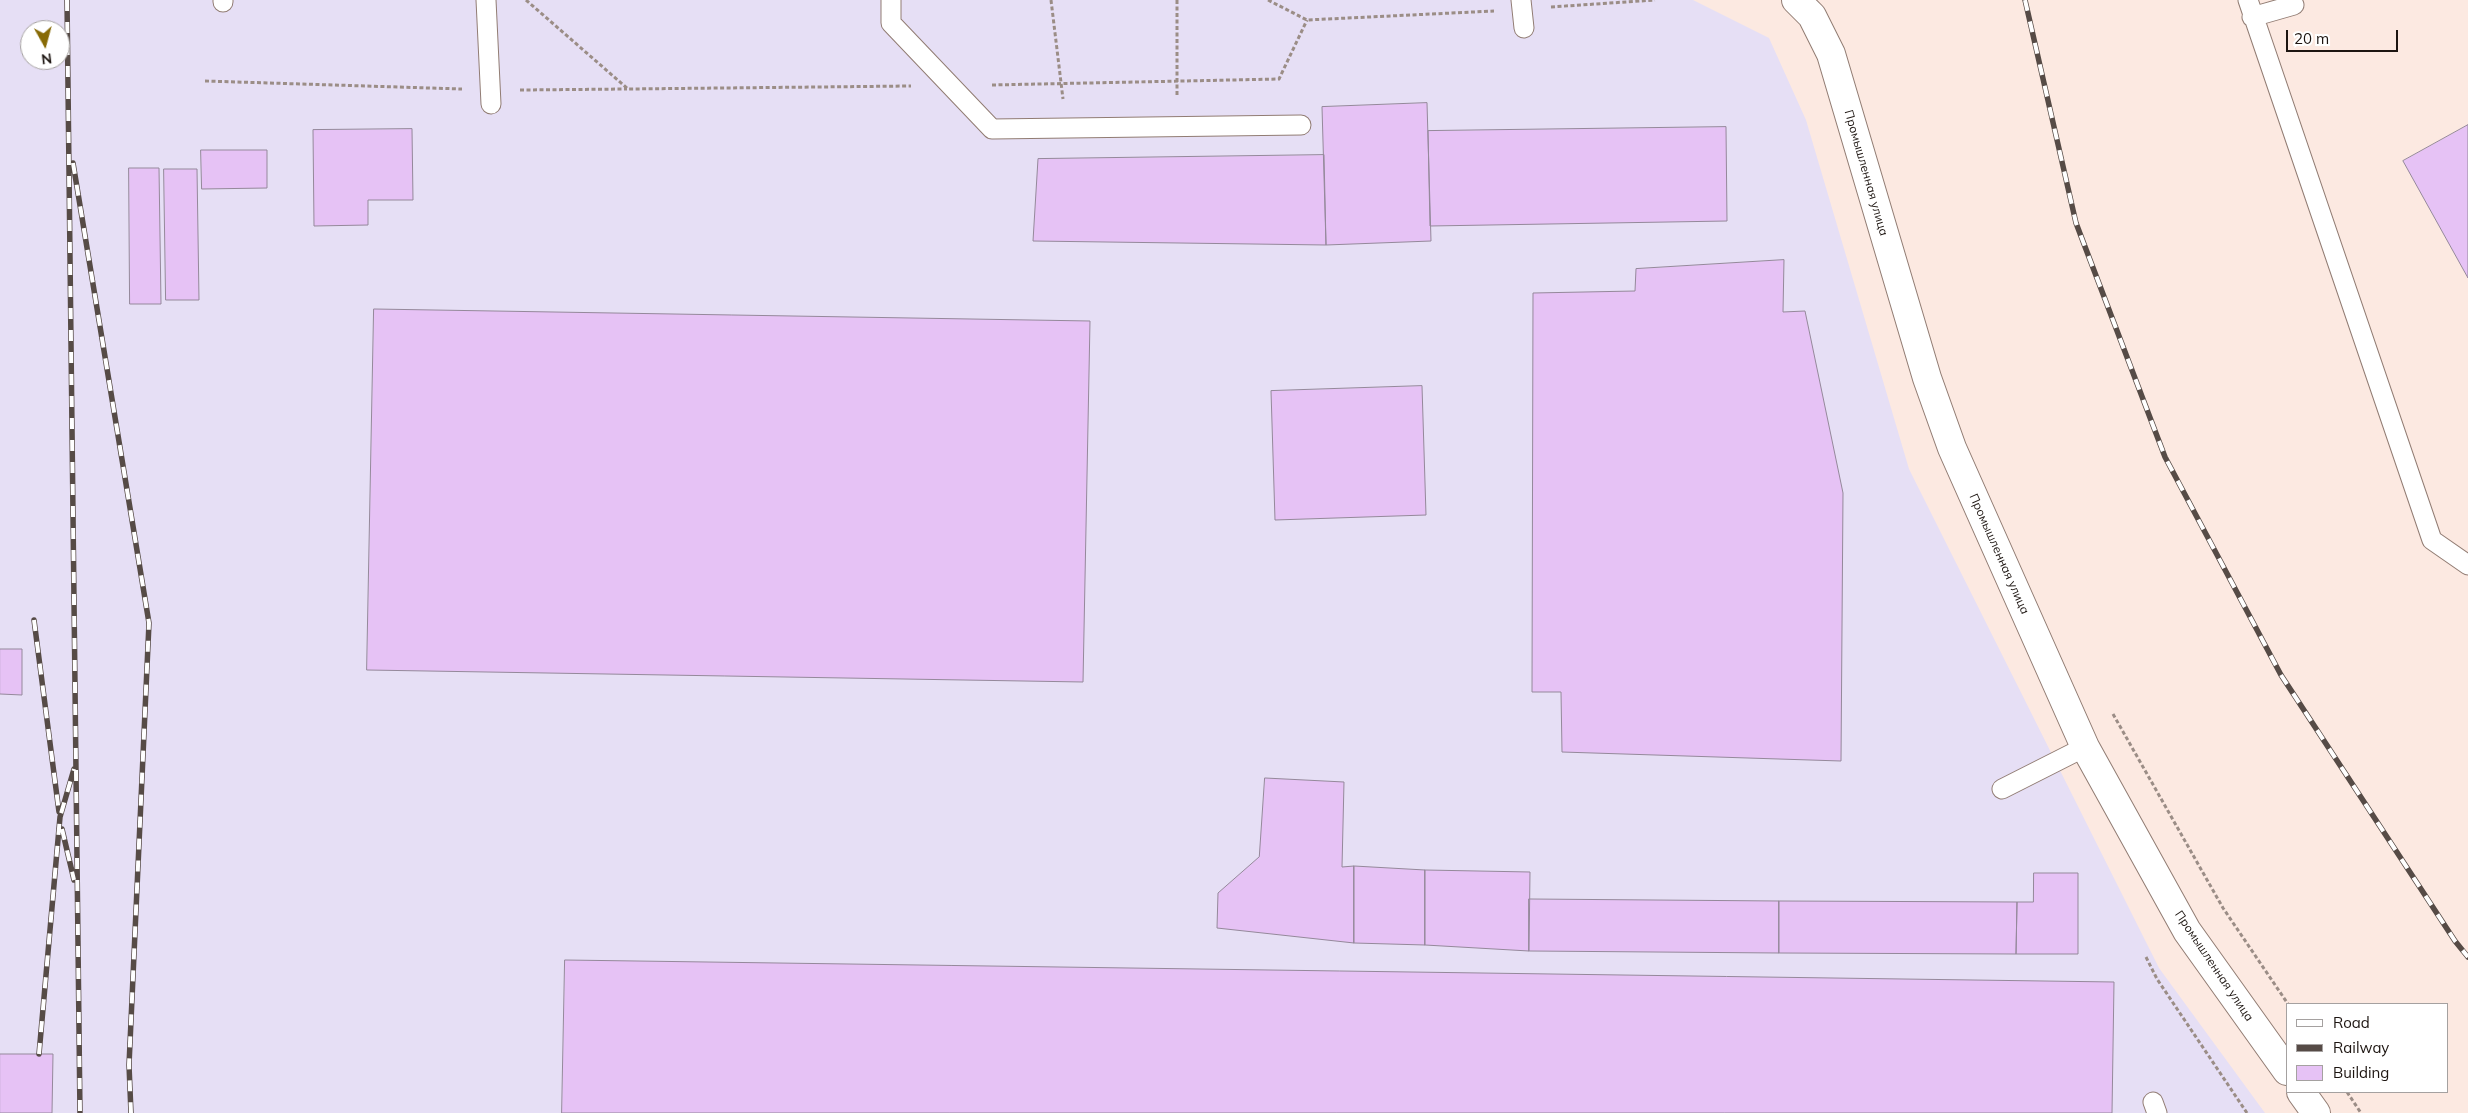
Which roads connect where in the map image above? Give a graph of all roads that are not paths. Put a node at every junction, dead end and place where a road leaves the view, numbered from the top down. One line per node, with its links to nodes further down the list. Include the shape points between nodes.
1 (486, 0): 8 (lane)
2 (891, 0): 9 (lane, via 891,23 992,129)
3 (1796, 0): 11 (street, Промышленная улица, via 1812,16 1831,54 1927,378 1952,448)
4 (1521, 5): 7 (lane)
5 (2294, 5): 6 (lane)
6 (2250, 8): 10 (lane, via 2432,540)
7 (1524, 28)
8 (490, 97)
9 (1301, 125)
10 (2468, 565)
11 (2085, 747): 12 (lane); 13 (street, Промышленная улица, via 2187,931)
12 (2002, 789)
13 (2286, 1070)
14 (2302, 1093): 15 (street)
15 (2316, 1113)

